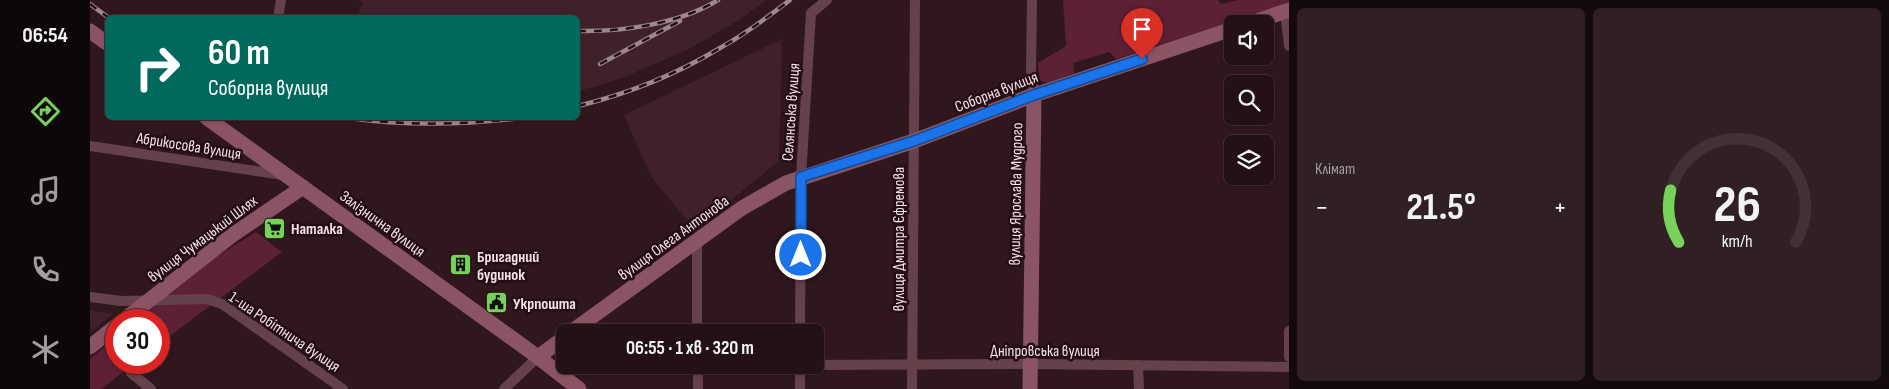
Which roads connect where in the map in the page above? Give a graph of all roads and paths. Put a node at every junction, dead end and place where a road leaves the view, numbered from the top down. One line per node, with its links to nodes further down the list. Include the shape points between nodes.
1 (280, 0): 6 (street)
2 (827, 0): 17 (street, Селянська вулиця, via 811,13)
3 (915, 0): 14 (street, вулиця Дмитра Єфремова)
4 (1032, 0): 12 (street, вулиця Ярослава Мудрого)
5 (1287, 11): 7 (street); 11 (street)
6 (278, 15)
7 (1274, 15)
8 (90, 31): 10 (street)
9 (1224, 32): 12 (street, Соборна вулиця)
10 (105, 42)
11 (1289, 46)
12 (1034, 95): 14 (street, Соборна вулиця); 32 (street, вулиця Ярослава Мудрого)
13 (210, 120): 16 (street, Залізнична вулиця)
14 (914, 141): 17 (street, Соборна вулиця); 34 (street, вулиця Дмитра Єфремова)
15 (90, 146): 16 (street, Абрикосова вулиця)
16 (284, 175): 18 (street, Залізнична вулиця)
17 (801, 177): 19 (street, вулиця Олега Антонова, via 759,196); 25 (street, Селянська вулиця)
18 (303, 187): 21 (street, вулиця Чумацький Шлях, via 231,236); 30 (street, Залізнична вулиця)
19 (697, 242): 23 (street, вулиця Олега Антонова); 24 (street)
20 (90, 297): 21 (street, 1-ша Робітнича вулиця)
21 (149, 300): 22 (street, вулиця Чумацький Шлях); 41 (street, 1-ша Робітнича вулиця, via 207,299 222,304)
22 (138, 309)
23 (582, 324)
24 (698, 324)
25 (800, 324)
26 (1289, 330): 31 (street)
27 (105, 335): 29 (street)
28 (556, 344): 30 (street)
29 (90, 347)
30 (538, 357): 42 (street); 43 (street, Залізнична вулиця)
31 (1289, 357)
32 (1031, 364): 34 (street, Дніпровська вулиця); 35 (street, Дніпровська вулиця); 47 (street, вулиця Ярослава Мудрого)
33 (824, 365): 34 (street, Дніпровська вулиця)
34 (912, 365): 46 (street, вулиця Дмитра Єфремова)
35 (1138, 365): 36 (street, Дніпровська вулиця); 48 (street)
36 (1289, 368)
37 (131, 374): 40 (street)
38 (698, 374): 44 (street)
39 (800, 374): 45 (street)
40 (151, 389)
41 (343, 389)
42 (504, 389)
43 (579, 389)
44 (698, 389)
45 (800, 389)
46 (912, 389)
47 (1030, 389)
48 (1139, 389)

